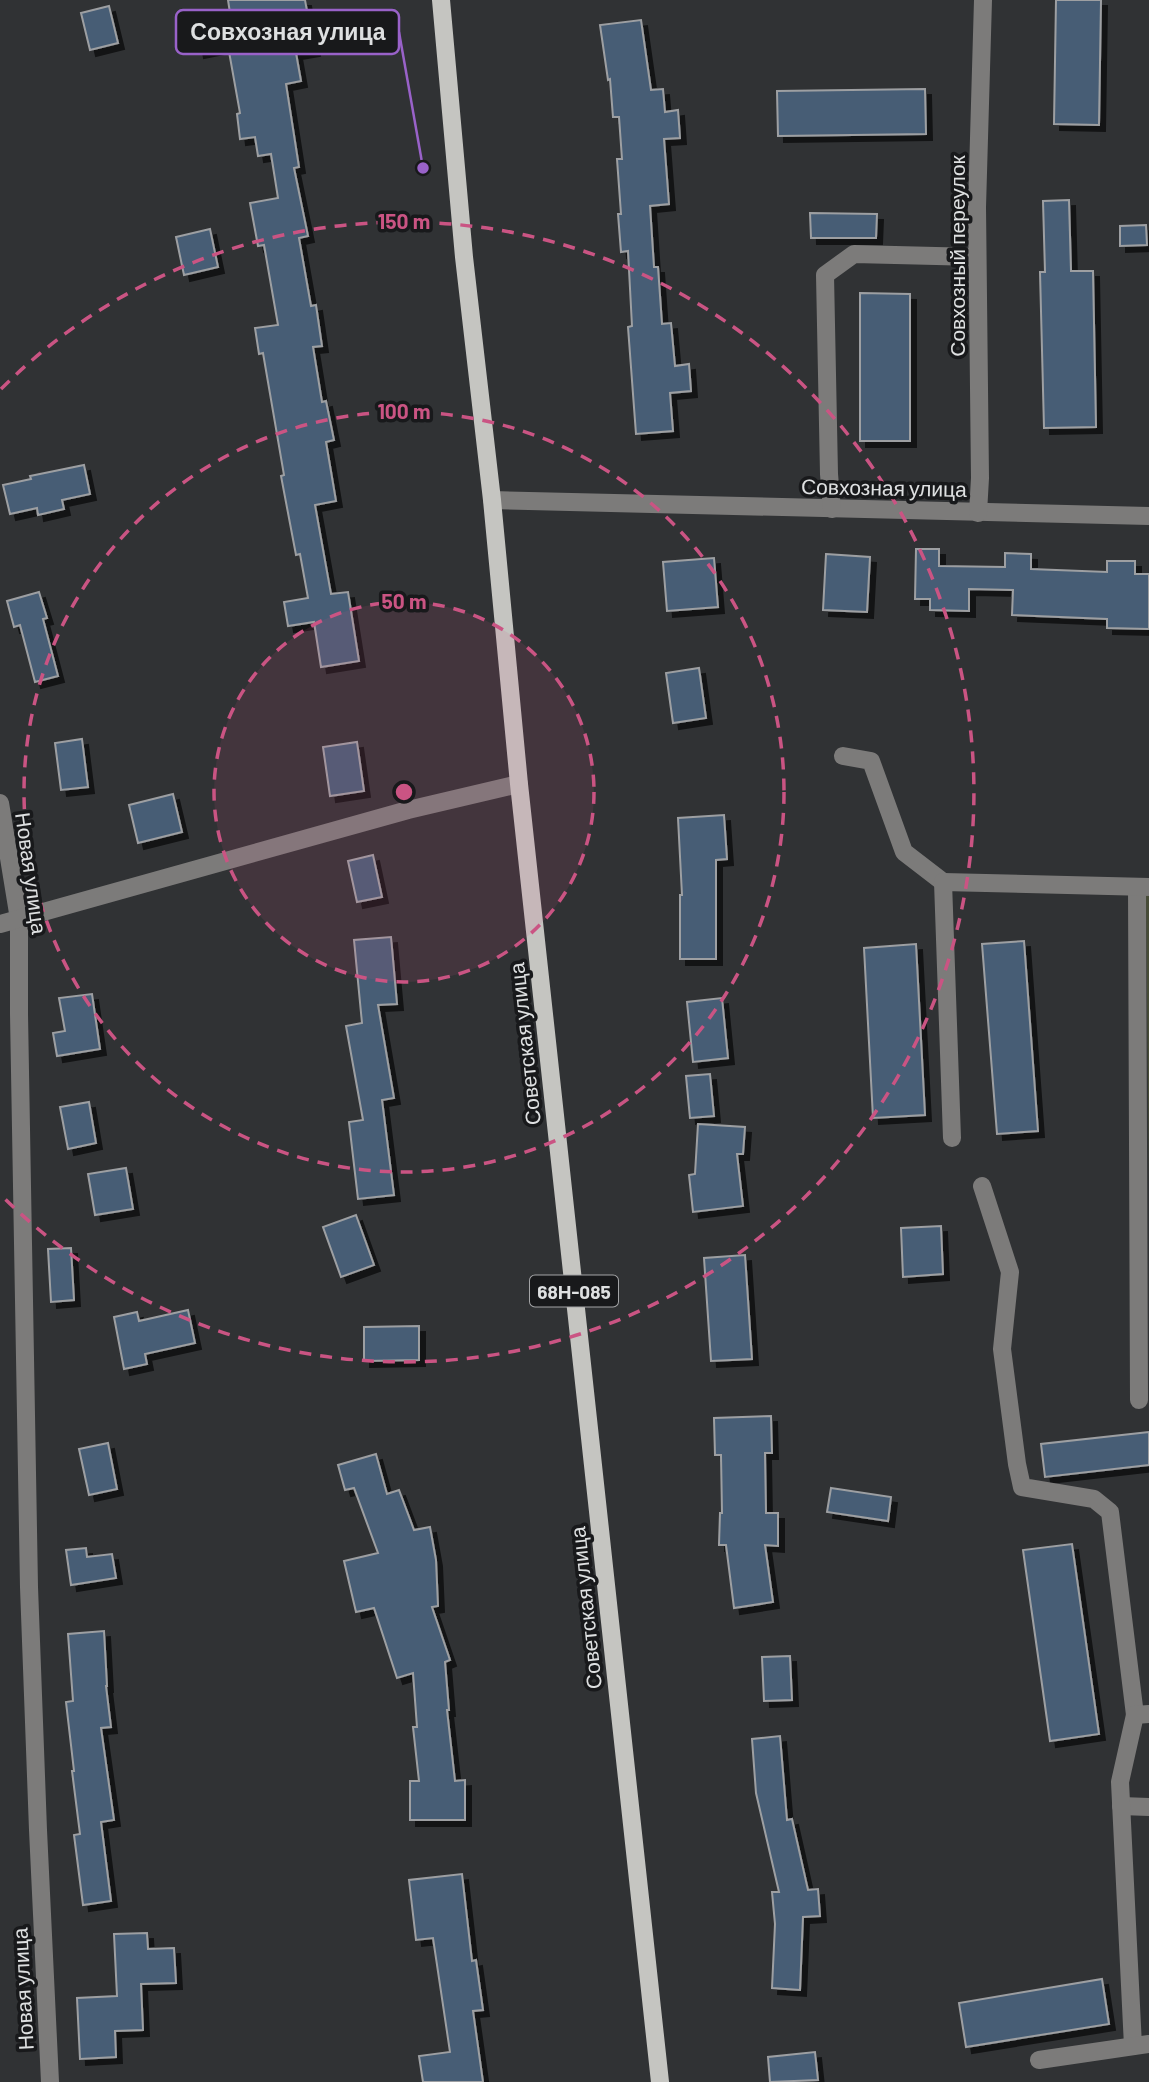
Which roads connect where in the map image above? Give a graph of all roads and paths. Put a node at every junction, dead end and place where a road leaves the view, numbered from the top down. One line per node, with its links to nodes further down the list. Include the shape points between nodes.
1 (441, 0): 4 (main road, Советская улица)
2 (983, 0): 3 (street, Совхозный переулок)
3 (977, 257): 5 (street, via 854,254 825,275); 6 (street, Совхозный переулок)
4 (492, 500): 5 (street, Совхозная улица); 9 (main road, Советская улица / 68Н-085)
5 (832, 509): 6 (street, Совхозная улица)
6 (978, 513): 7 (street, Совхозная улица)
7 (1149, 516)
8 (843, 755): 11 (street, via 871,761 904,852)
9 (519, 784): 13 (street, via 408,810); 24 (main road, Советская улица / 68Н-085)
10 (0, 803): 13 (street, Новая улица)
11 (943, 882): 12 (street); 15 (street)
12 (1143, 887): 17 (street)
13 (19, 919): 14 (street); 23 (street, Новая улица, via 29,1587)
14 (0, 924)
15 (953, 1138)
16 (982, 1186): 18 (street, via 1010,1272 1002,1349 1022,1487 1094,1499 1110,1512)
17 (1139, 1400)
18 (1142, 1714): 19 (street, via 1119,1782)
19 (1121, 1806): 20 (street); 21 (street)
20 (1149, 1807)
21 (1141, 2045): 22 (street)
22 (1039, 2060)
23 (50, 2082)
24 (660, 2082)

